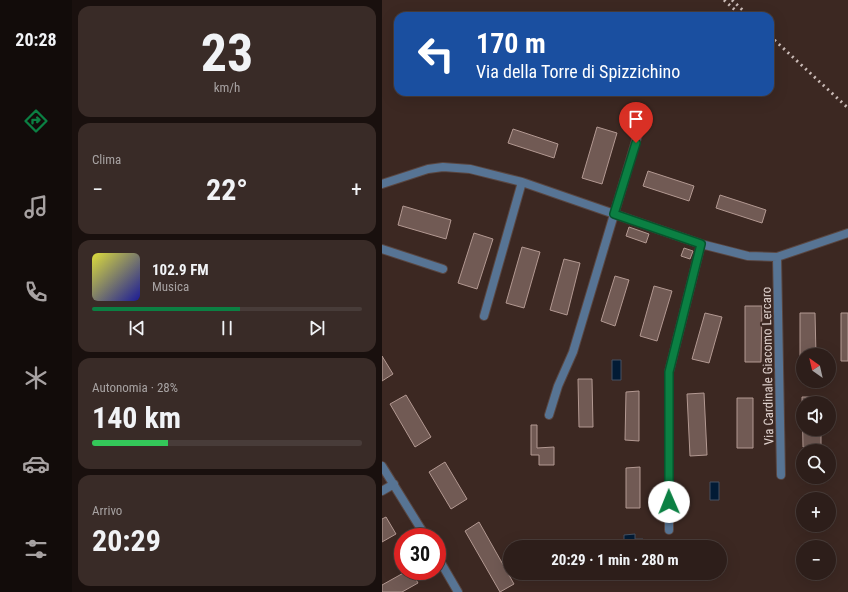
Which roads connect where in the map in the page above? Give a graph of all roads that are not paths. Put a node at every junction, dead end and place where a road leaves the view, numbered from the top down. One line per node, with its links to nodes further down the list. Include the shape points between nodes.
1 (644, 114): 4 (street)
2 (522, 182): 3 (street, via 470,169 443,167 414,173); 4 (street); 10 (street)
3 (382, 184)
4 (614, 214): 6 (street); 11 (street, via 573,352)
5 (848, 233): 8 (street)
6 (701, 244): 8 (street, via 748,256); 17 (street, via 669,372)
7 (382, 249): 9 (street)
8 (777, 257): 13 (street, Via Cardinale Giacomo Lercaro)
9 (443, 269)
10 (484, 316)
11 (549, 415)
12 (382, 466): 14 (street)
13 (781, 475)
14 (394, 484): 15 (street); 16 (street)
15 (382, 491)
16 (421, 528)
17 (669, 530)
18 (446, 571): 19 (street)
19 (458, 592)

